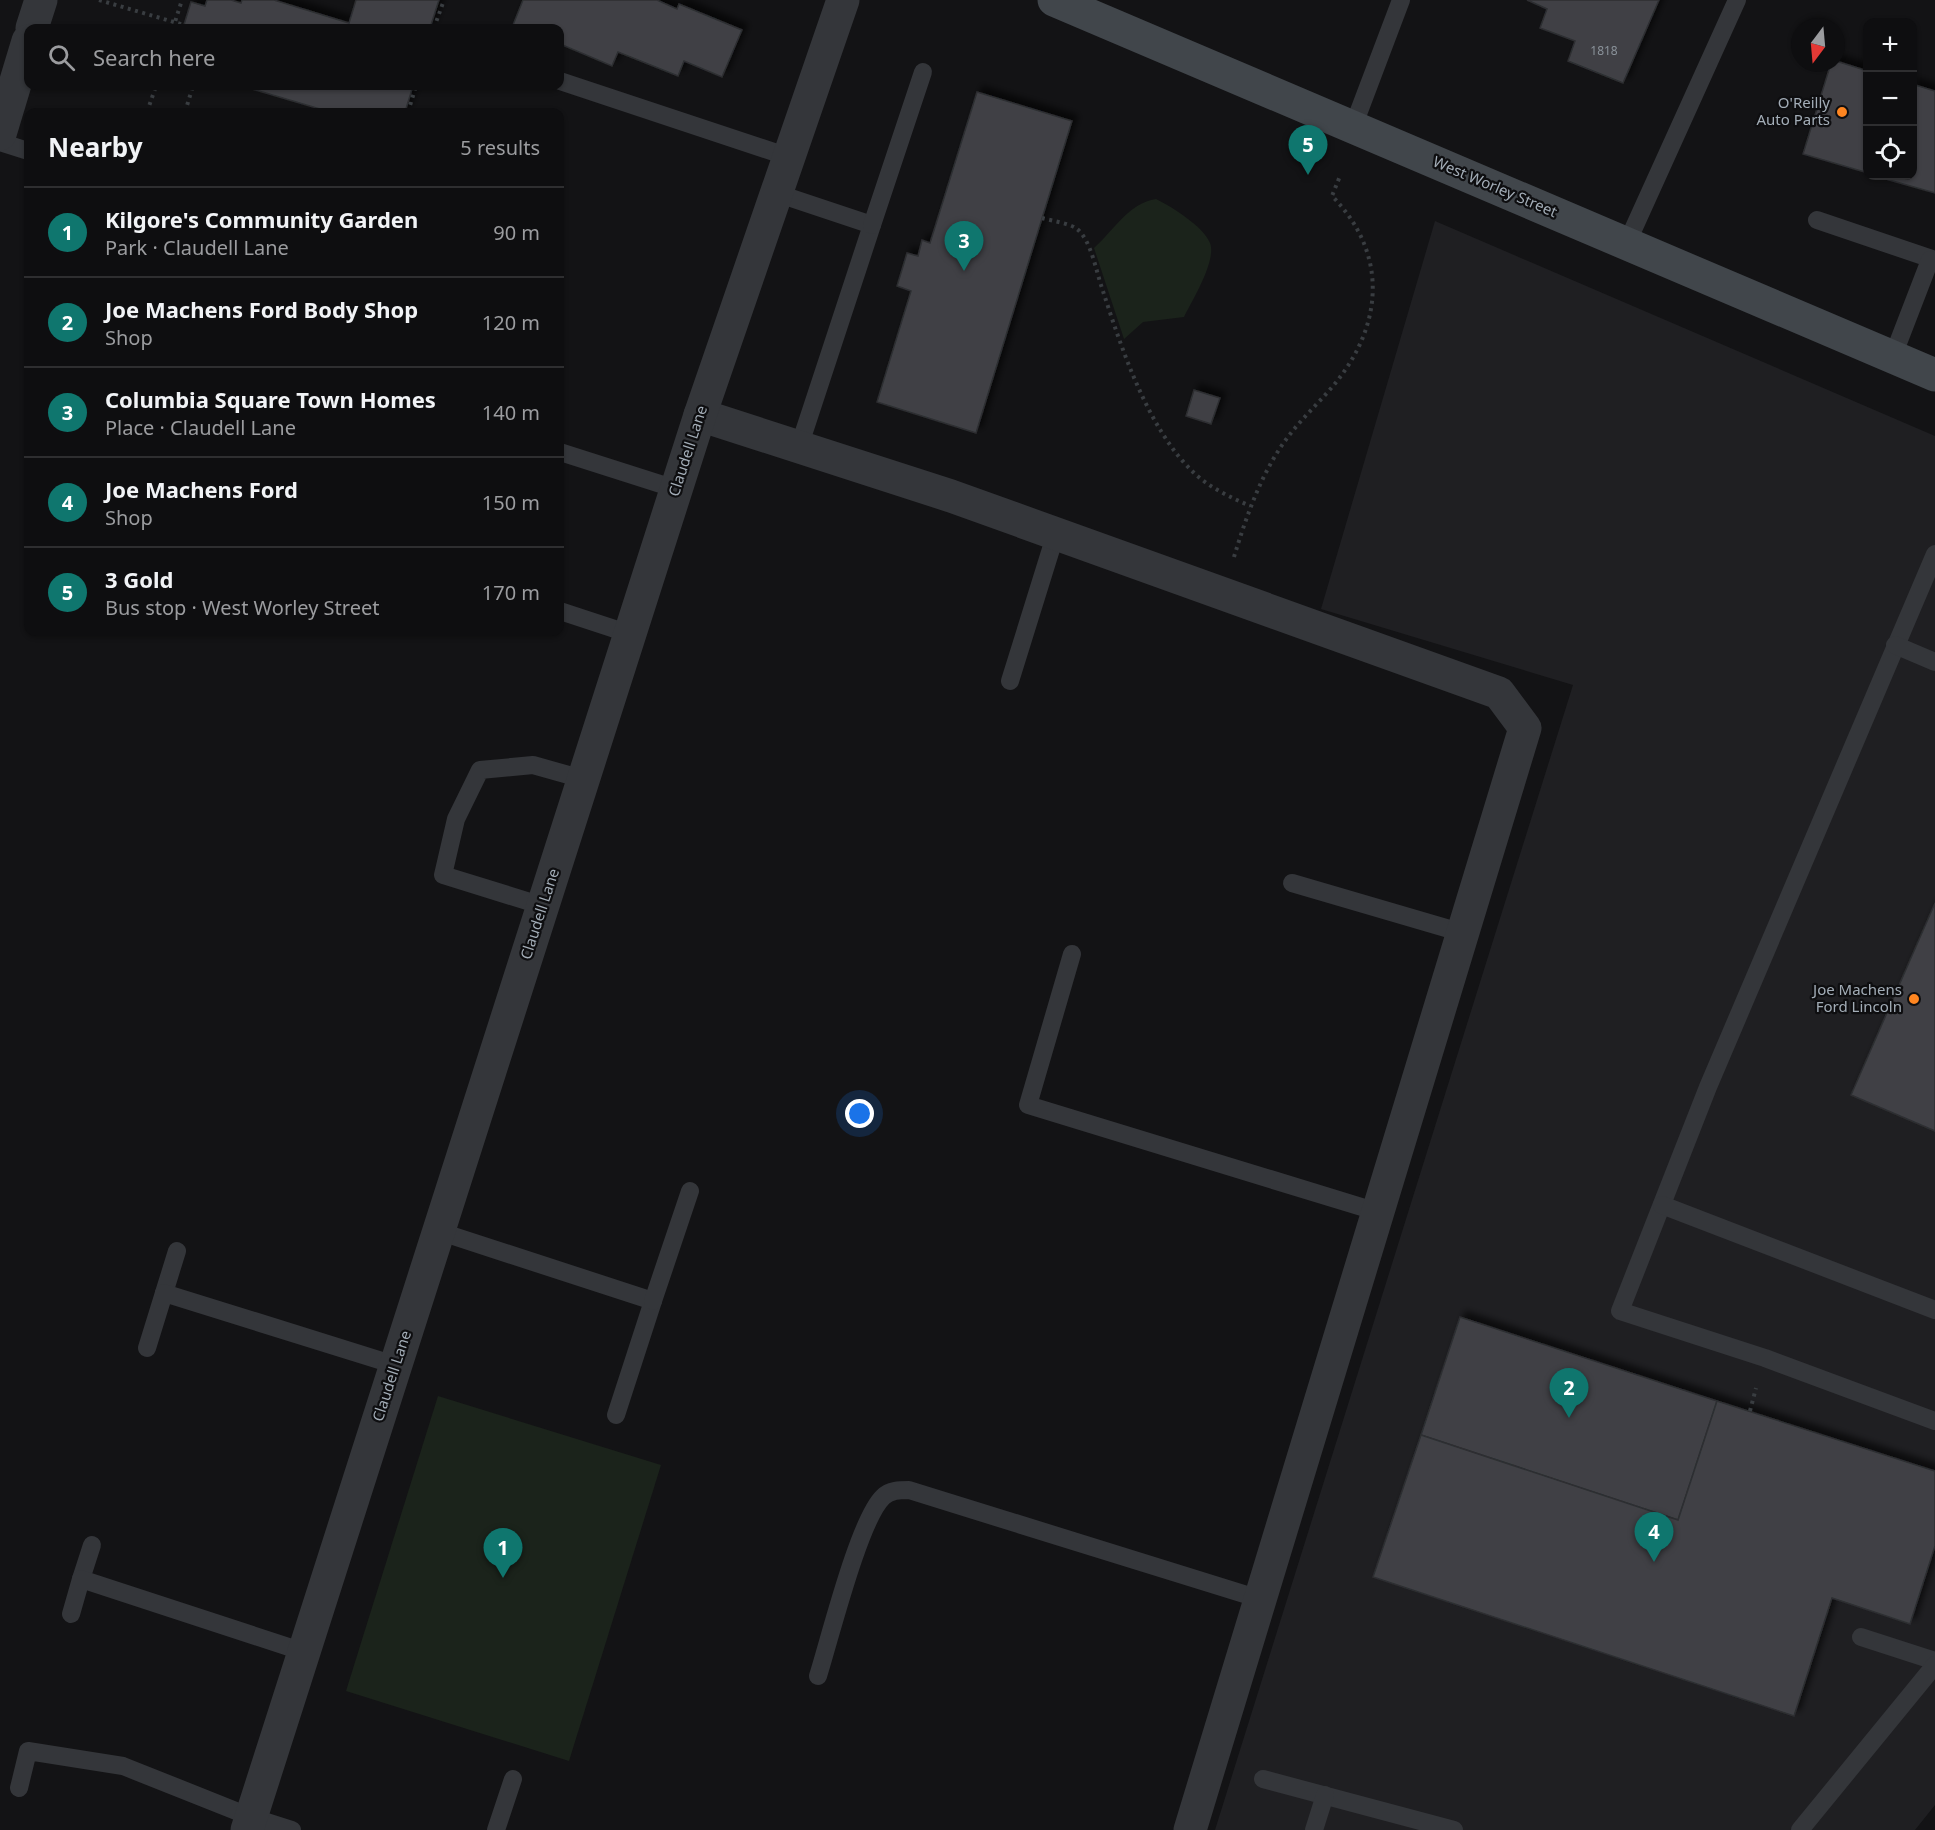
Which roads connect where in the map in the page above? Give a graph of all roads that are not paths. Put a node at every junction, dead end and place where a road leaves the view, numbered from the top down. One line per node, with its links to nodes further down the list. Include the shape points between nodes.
1 (41, 0): 6 (street)
2 (843, 0): 14 (street, Claudell Lane)
3 (1054, 0): 10 (street, West Worley Street)
4 (1737, 0): 18 (lane)
5 (1398, 1): 10 (lane)
6 (33, 24)
7 (24, 54): 11 (street)
8 (923, 72): 17 (lane)
9 (564, 82): 14 (lane)
10 (1353, 127): 18 (street, West Worley Street)
11 (0, 134)
12 (0, 142): 13 (lane)
13 (24, 150)
14 (789, 156): 15 (street, Claudell Lane)
15 (776, 193): 17 (lane); 22 (street, Claudell Lane)
16 (1817, 220): 19 (lane)
17 (872, 225): 23 (lane)
18 (1627, 243): 20 (street, West Worley Street)
19 (1932, 260): 20 (lane)
20 (1893, 356): 21 (street, West Worley Street)
21 (1935, 375)
22 (700, 415): 23 (street); 25 (street, Claudell Lane)
23 (800, 447): 26 (street)
24 (564, 453): 25 (lane)
25 (676, 489): 29 (street, Claudell Lane)
26 (1056, 533): 32 (lane); 36 (street, via 1498,693 1525,728)
27 (1935, 554): 30 (lane)
28 (564, 612): 29 (lane)
29 (630, 634): 33 (street, Claudell Lane)
30 (1895, 645): 31 (lane); 39 (lane)
31 (1935, 662)
32 (1010, 681)
33 (583, 779): 35 (street, Claudell Lane); 35 (lane, via 533,765 480,770 456,819 443,875)
34 (1292, 883): 36 (lane)
35 (543, 906): 41 (street, Claudell Lane)
36 (1463, 933): 40 (street)
37 (1072, 954): 40 (lane, via 1028,1105)
38 (690, 1191): 44 (lane)
39 (1662, 1205): 45 (lane); 49 (lane, via 1620,1311 1765,1358)
40 (1378, 1212): 52 (street)
41 (438, 1231): 44 (lane); 47 (street, Claudell Lane)
42 (177, 1251): 43 (lane)
43 (164, 1293): 46 (lane); 47 (lane)
44 (653, 1301): 48 (lane)
45 (1935, 1310)
46 (147, 1348)
47 (395, 1365): 55 (street, Claudell Lane)
48 (616, 1416)
49 (1935, 1421)
50 (92, 1545): 51 (lane)
51 (81, 1579): 53 (lane); 55 (lane)
52 (1260, 1599): 57 (lane, via 909,1490 896,1490 885,1494 867,1523); 65 (street)
53 (71, 1614)
54 (1861, 1637): 56 (lane)
55 (303, 1652): 62 (street, Claudell Lane)
56 (1935, 1663): 68 (lane)
57 (818, 1676)
58 (513, 1779): 64 (lane)
59 (1263, 1779): 61 (lane)
60 (18, 1788): 62 (lane, via 28,1751 123,1766)
61 (1325, 1795): 66 (lane); 67 (lane)
62 (249, 1824): 63 (lane)
63 (292, 1830)
64 (496, 1830)
65 (1190, 1830)
66 (1314, 1830)
67 (1454, 1830)
68 (1800, 1830)

